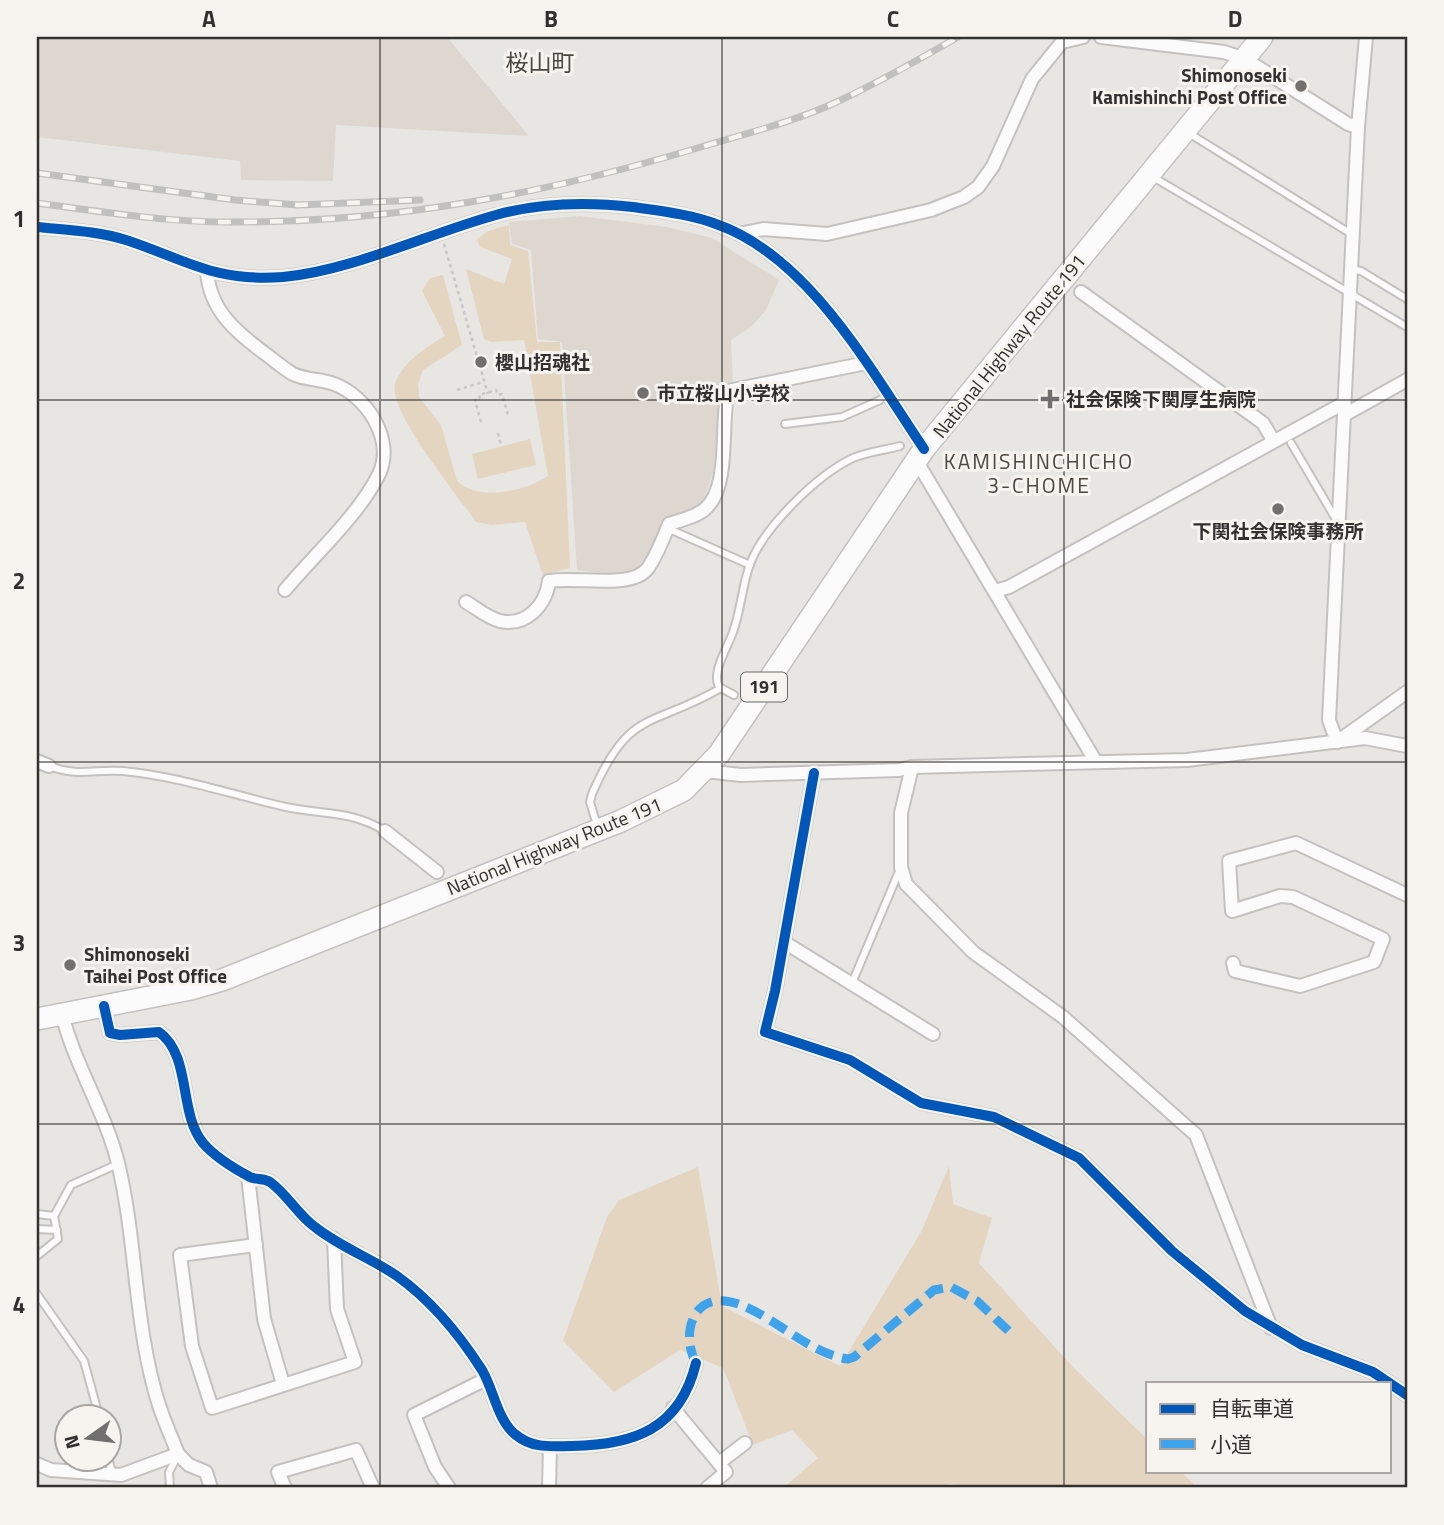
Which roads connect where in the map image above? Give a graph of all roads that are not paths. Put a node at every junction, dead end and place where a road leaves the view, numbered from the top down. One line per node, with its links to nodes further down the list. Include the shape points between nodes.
1 (1083, 37): 10 (street, via 1062,42 1032,79 993,166 964,197 931,210 827,234 763,229)
2 (1101, 37): 5 (street, via 1224,52)
3 (1262, 37): 5 (highway, National Highway Route 191 / 191)
4 (1366, 37): 6 (street)
5 (1245, 59): 6 (street); 7 (highway, National Highway Route 191 / 191)
6 (1358, 127): 11 (street)
7 (1185, 131): 8 (highway, National Highway Route 191 / 191); 11 (lane)
8 (1149, 175): 15 (lane); 25 (highway, National Highway Route 191 / 191)
9 (37, 227): 13 (street, via 125,240)
10 (738, 234): 13 (street, via 717,224 653,210 569,205 495,215 285,277); 18 (street, via 794,274)
11 (1353, 235): 12 (street)
12 (1351, 270): 15 (street); 16 (lane, via 1361,271)
13 (208, 272): 29 (street, via 209,289 232,328 293,374 346,390 365,407 383,439 379,474)
14 (1081, 292): 23 (street, via 1263,423)
15 (1350, 292): 17 (lane); 21 (street)
16 (1407, 299)
17 (1407, 327)
18 (866, 363): 25 (street); 27 (street, via 728,391 725,458 712,501 699,513)
19 (1407, 380): 21 (street)
20 (880, 400): 22 (lane, via 842,417)
21 (1345, 409): 23 (street); 26 (street)
22 (785, 424)
23 (1273, 440): 30 (street, via 1207,481)
24 (1291, 443): 26 (lane)
25 (913, 452): 28 (lane, via 857,457 835,469 788,510); 30 (street); 40 (highway, National Highway Route 191 / 191)
26 (1339, 526): 35 (street, via 1329,720)
27 (667, 528): 28 (lane); 31 (street, via 647,570 633,579 549,582 532,615 514,620 496,620)
28 (750, 565): 32 (lane, via 716,677)
29 (285, 590)
30 (995, 591): 37 (street)
31 (466, 602)
32 (721, 688): 34 (lane); 42 (lane, via 640,724 619,743 590,802)
33 (1407, 692): 35 (street)
34 (734, 695)
35 (1337, 742): 36 (street, via 1365,738); 37 (street, via 1187,760)
36 (1407, 746)
37 (1096, 762): 39 (street)
38 (43, 763): 43 (lane, via 68,773 122,771 285,807 358,817)
39 (912, 767): 41 (street); 44 (street, via 901,813)
40 (705, 771): 41 (street); 42 (highway, National Highway Route 191 / 191, via 673,796)
41 (814, 773): 47 (street)
42 (599, 830): 50 (highway, National Highway Route 191 / 191, via 222,980)
43 (385, 831): 45 (street)
44 (901, 867): 49 (lane); 64 (street, via 906,884 974,952 1063,1017 1196,1135)
45 (437, 872)
46 (1407, 895): 48 (street, via 1296,843 1229,861 1232,911 1280,896 1293,897 1384,939 1374,962 1300,986 1235,971)
47 (784, 942): 49 (street); 64 (street, via 765,1032 850,1060 921,1103 994,1117 1079,1158 1194,1271)
48 (1233, 963)
49 (852, 983): 53 (street)
50 (104, 1006): 51 (highway, National Highway Route 191 / 191); 55 (street, via 110,1033 159,1031 166,1037 183,1084 188,1115 200,1139 211,1153)
51 (62, 1014): 52 (highway, National Highway Route 191 / 191); 54 (street, via 69,1044)
52 (37, 1019)
53 (933, 1034)
54 (118, 1164): 57 (lane, via 71,1185); 75 (street, via 149,1363)
55 (248, 1176): 60 (street, via 268,1180 314,1227); 61 (street)
56 (37, 1214): 57 (lane)
57 (54, 1216): 59 (lane)
58 (37, 1229): 59 (lane)
59 (57, 1230): 62 (lane, via 58,1239)
60 (334, 1238): 66 (street, via 396,1276 439,1311); 68 (street, via 337,1309 355,1362)
61 (256, 1245): 68 (street, via 264,1319); 68 (street, via 180,1255 192,1346 212,1408)
62 (37, 1256)
63 (37, 1294): 71 (lane, via 84,1361)
64 (1271, 1328): 67 (street)
65 (696, 1363): 72 (street, via 689,1390)
66 (486, 1380): 74 (street, via 513,1432 532,1444); 84 (street, via 414,1415 435,1467)
67 (1388, 1382)
68 (283, 1384)
69 (1392, 1385): 70 (street)
70 (1407, 1395)
71 (95, 1402)
72 (673, 1409): 74 (street, via 642,1435 624,1442); 76 (street)
73 (745, 1443): 76 (street)
74 (550, 1446): 85 (street)
75 (178, 1454): 78 (street); 80 (lane, via 169,1472); 81 (street, via 206,1472)
76 (719, 1463): 86 (street, via 726,1472)
77 (37, 1464): 78 (street, via 51,1470)
78 (117, 1474): 79 (street)
79 (114, 1488)
80 (170, 1488)
81 (211, 1488)
82 (285, 1488): 83 (street, via 278,1472 356,1450)
83 (373, 1488)
84 (449, 1488)
85 (549, 1488)
86 (707, 1488)

